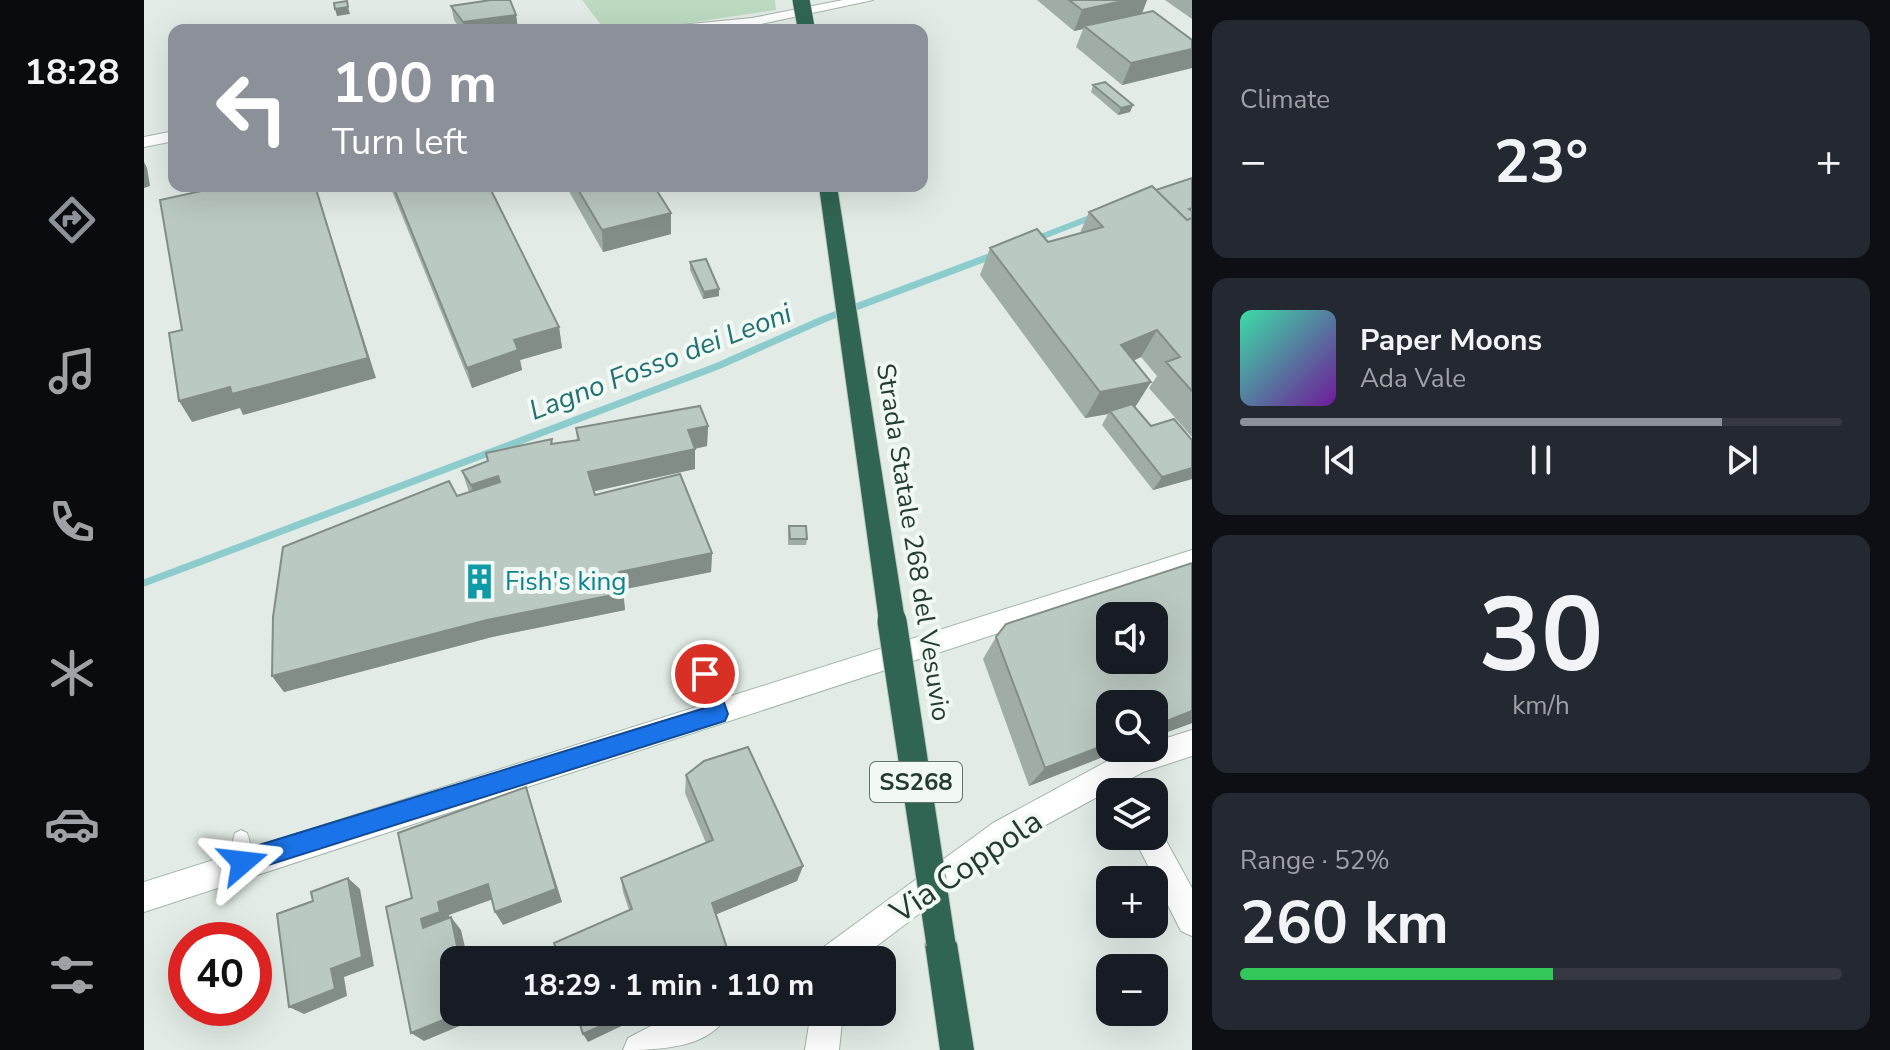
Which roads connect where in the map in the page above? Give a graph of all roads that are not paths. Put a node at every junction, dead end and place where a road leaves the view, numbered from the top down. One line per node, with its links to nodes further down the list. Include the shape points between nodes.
1 (801, 0): 6 (highway, bridge)
2 (866, 0): 3 (street)
3 (752, 22): 4 (street); 5 (street)
4 (734, 24)
5 (745, 24)
6 (805, 24)
7 (168, 137): 8 (street)
8 (144, 142)
9 (829, 192): 24 (highway, Strada Statale 268 del Vesuvio / SS268, bridge)
10 (1192, 560): 12 (street)
11 (705, 674): 12 (lane)
12 (718, 714): 17 (street, via 242,850)
13 (1192, 743): 14 (street, Via Coppola, via 1136,761)
14 (1125, 778)
15 (1096, 793): 19 (street, Via Coppola, via 1003,833)
16 (1155, 850): 18 (street)
17 (144, 897)
18 (1192, 920)
19 (852, 946)
20 (685, 1026): 22 (street)
21 (825, 1026): 23 (street)
22 (640, 1050)
23 (822, 1050)
24 (957, 1050)

